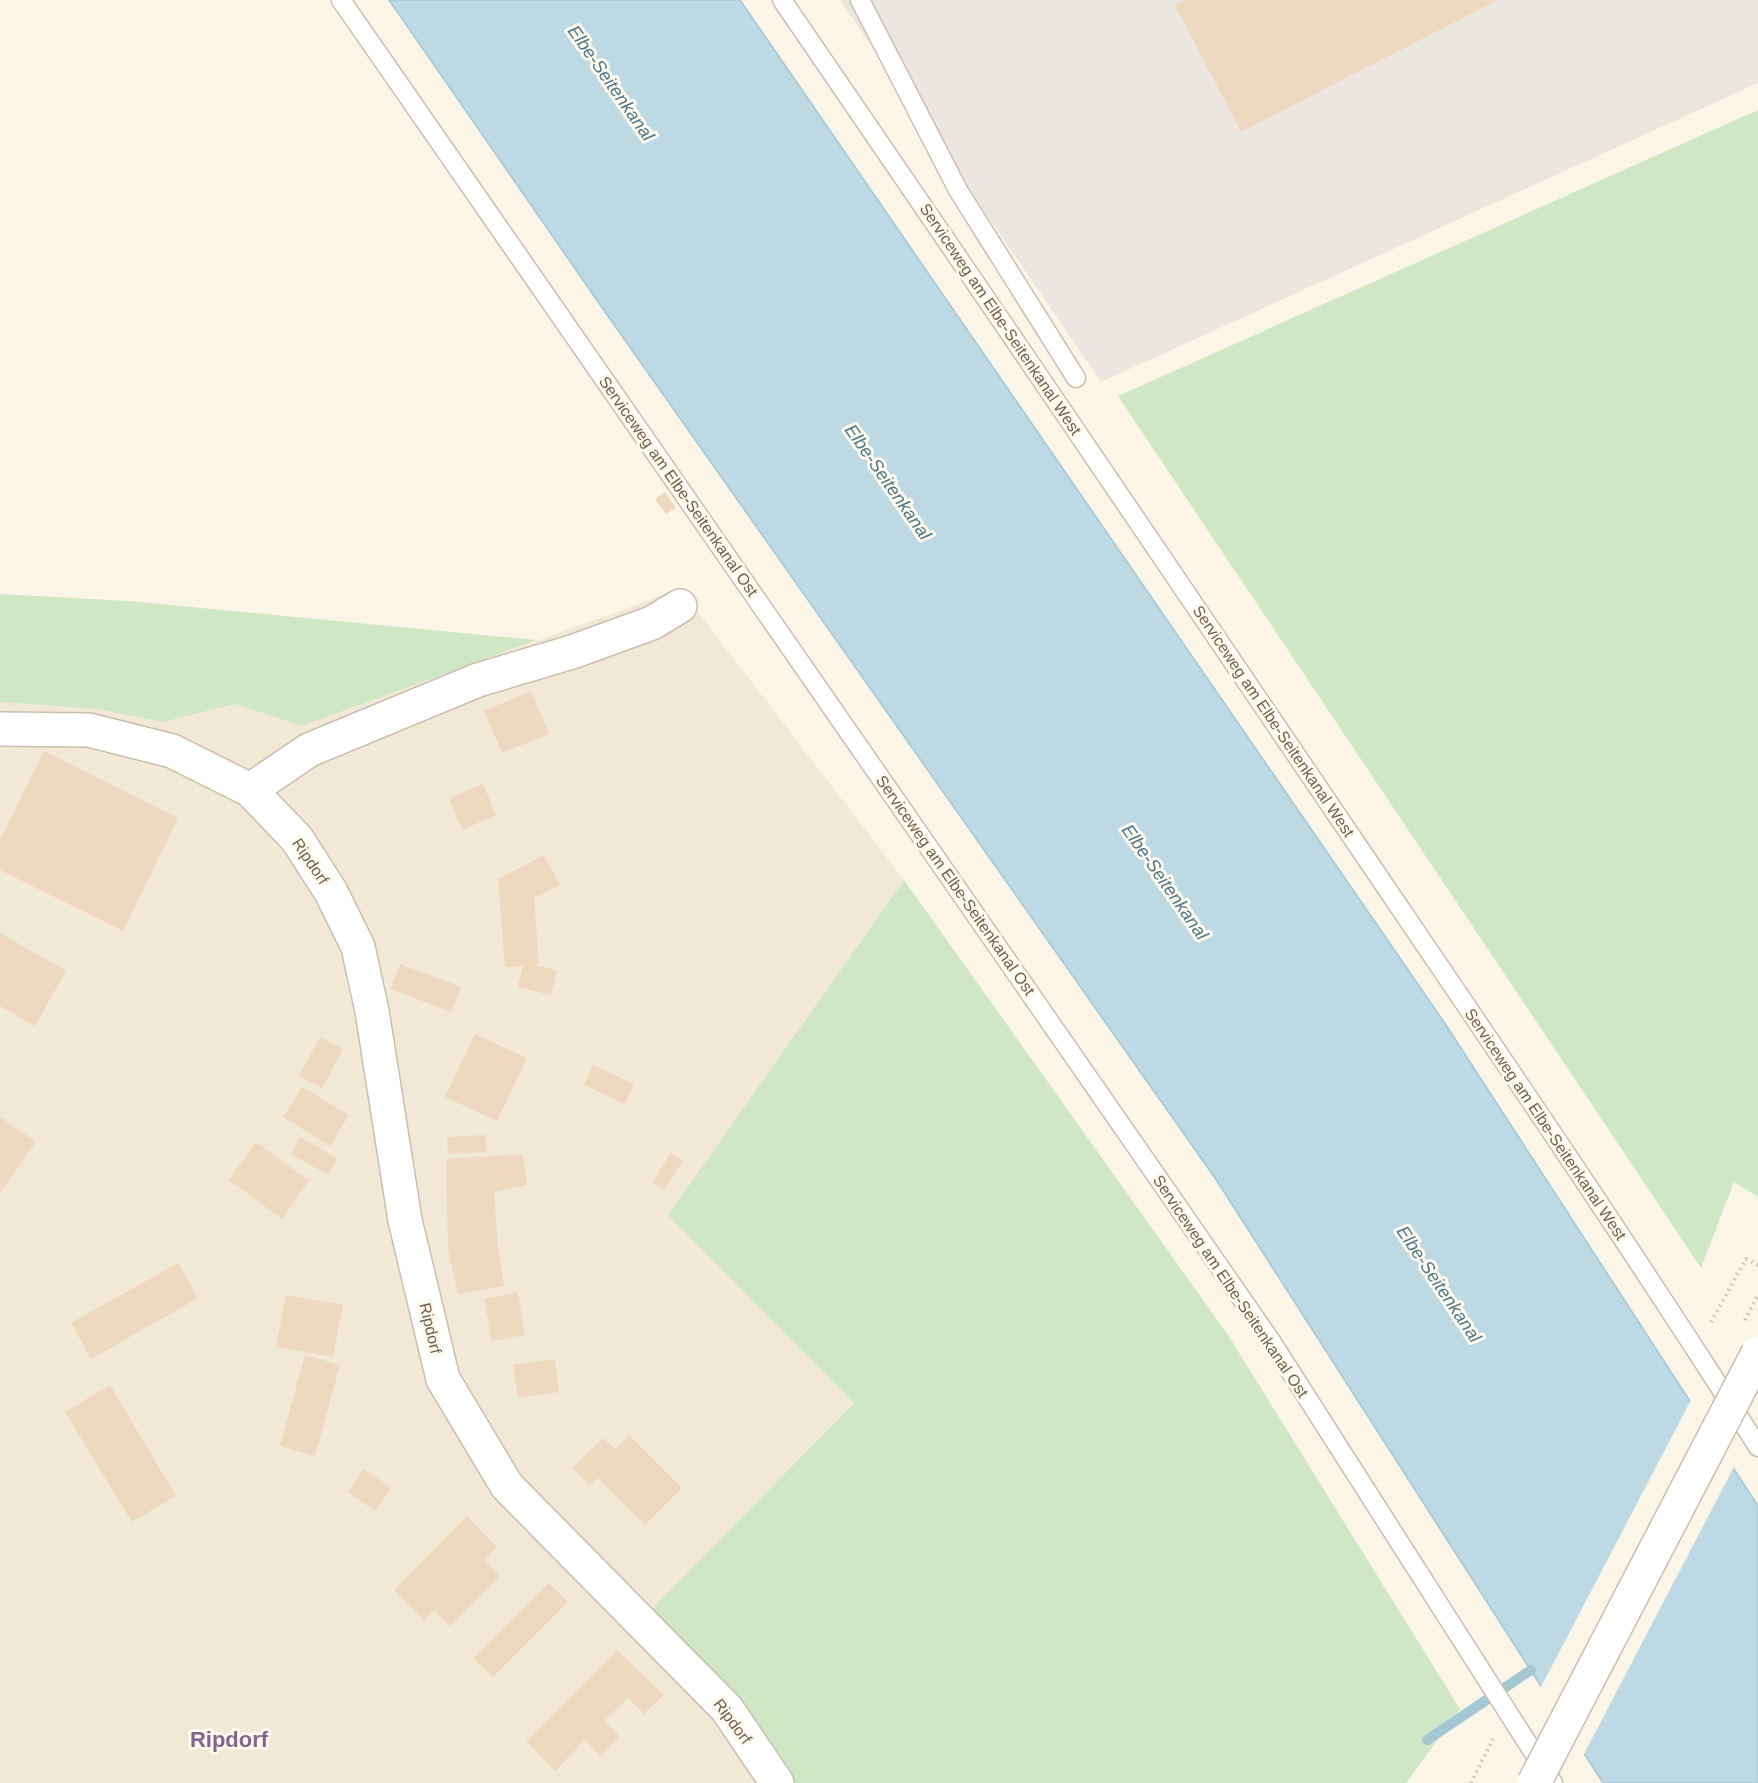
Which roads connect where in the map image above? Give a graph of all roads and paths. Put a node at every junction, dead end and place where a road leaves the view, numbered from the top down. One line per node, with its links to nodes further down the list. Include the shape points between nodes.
1 (340, 0): 12 (lane, Serviceweg am Elbe-Seitenkanal Ost, via 1270,1341)
2 (782, 0): 9 (lane, Serviceweg am Elbe-Seitenkanal West, via 1060,404)
3 (860, 0): 4 (lane, via 958,190)
4 (1076, 378)
5 (680, 606): 7 (street, via 652,623 478,680 309,750)
6 (0, 729): 7 (street, Ripdorf, via 89,730 172,751)
7 (250, 790): 13 (street, Ripdorf, via 297,839 331,892 358,947 405,1220 443,1379 507,1486 727,1710)
8 (1758, 1265): 9 (path, via 1746,1259)
9 (1697, 1350): 11 (lane, Serviceweg am Elbe-Seitenkanal West)
10 (1758, 1353): 15 (street, bridge)
11 (1758, 1447)
12 (1507, 1711): 14 (path); 16 (lane, Serviceweg am Elbe-Seitenkanal Ost)
13 (777, 1783)
14 (1471, 1783)
15 (1534, 1783)
16 (1553, 1783)

